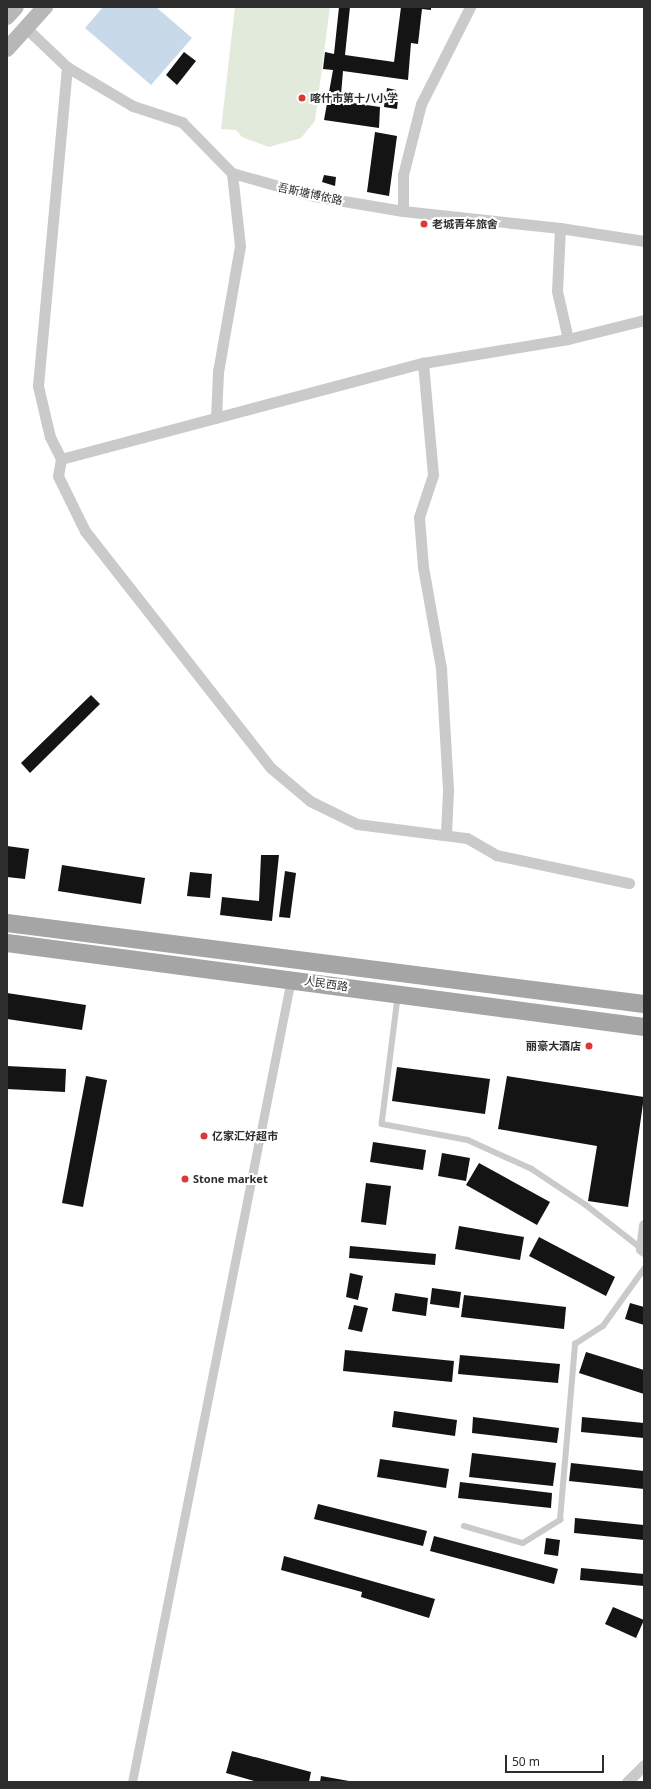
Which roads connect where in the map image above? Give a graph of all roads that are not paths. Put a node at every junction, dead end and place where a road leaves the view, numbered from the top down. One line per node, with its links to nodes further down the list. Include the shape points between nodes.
1 (16, 7): 4 (main road)
2 (45, 7): 5 (main road)
3 (470, 7): 9 (street, via 421,104 403,175)
4 (7, 17)
5 (26, 28): 6 (main road); 7 (street, 吾斯塘博依路)
6 (7, 49)
7 (67, 67): 8 (street, 吾斯塘博依路, via 134,106 182,122); 16 (street, via 38,386 50,437)
8 (232, 173): 9 (street, 吾斯塘博依路, via 314,196); 15 (street, via 240,246 218,372)
9 (403, 211): 10 (street, 吾斯塘博依路)
10 (560, 228): 11 (street, 吾斯塘博依路); 13 (street, via 557,291)
11 (644, 241)
12 (644, 320): 13 (street)
13 (568, 338): 14 (street)
14 (423, 363): 15 (street); 17 (street, via 433,475 419,517 423,566 441,668 448,791)
15 (216, 418): 16 (street)
16 (61, 459): 17 (street, via 58,476 85,531 271,768 310,801 357,824)
17 (446, 834): 18 (street, via 467,838 496,855)
18 (629, 883)
19 (7, 923): 23 (main road, 人民西路)
20 (7, 943): 21 (main road, 人民西路)
21 (290, 980): 22 (main road, 人民西路); 30 (street)
22 (398, 994): 24 (main road, 人民西路); 26 (lane, via 382,1124 468,1140 532,1169 586,1205)
23 (644, 1004)
24 (644, 1027)
25 (644, 1225): 26 (street)
26 (643, 1250)
27 (644, 1269): 28 (lane, via 603,1326 575,1344 560,1520 523,1543)
28 (464, 1526)
29 (644, 1765): 31 (street)
30 (132, 1782)
31 (628, 1782)

